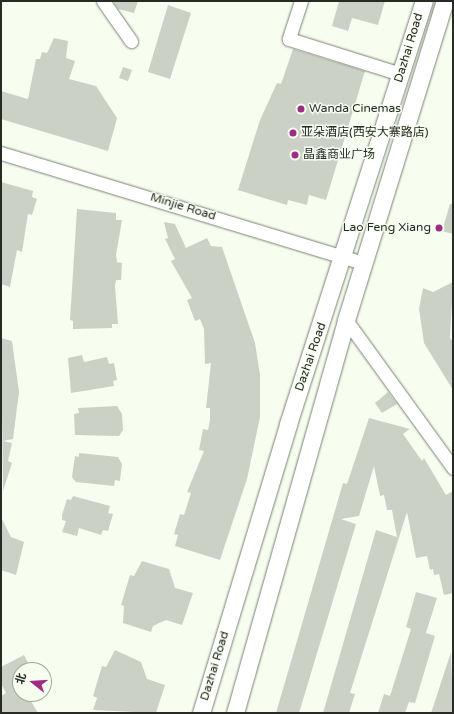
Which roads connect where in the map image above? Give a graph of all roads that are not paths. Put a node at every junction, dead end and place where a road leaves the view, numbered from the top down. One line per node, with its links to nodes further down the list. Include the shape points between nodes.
1 (102, 1): 5 (street)
2 (301, 1): 6 (street, via 290,39)
3 (424, 1): 6 (main road, Dazhai Road)
4 (445, 1): 9 (main road, Dazhai Road)
5 (131, 41)
6 (401, 74): 8 (main road, Dazhai Road)
7 (1, 153): 8 (street, Minjie Road)
8 (344, 257): 9 (street, Minjie Road); 12 (main road, Dazhai Road, via 288,424)
9 (363, 263): 10 (main road, Dazhai Road)
10 (346, 320): 11 (street); 13 (main road, Dazhai Road)
11 (453, 468)
12 (201, 713)
13 (234, 713)

